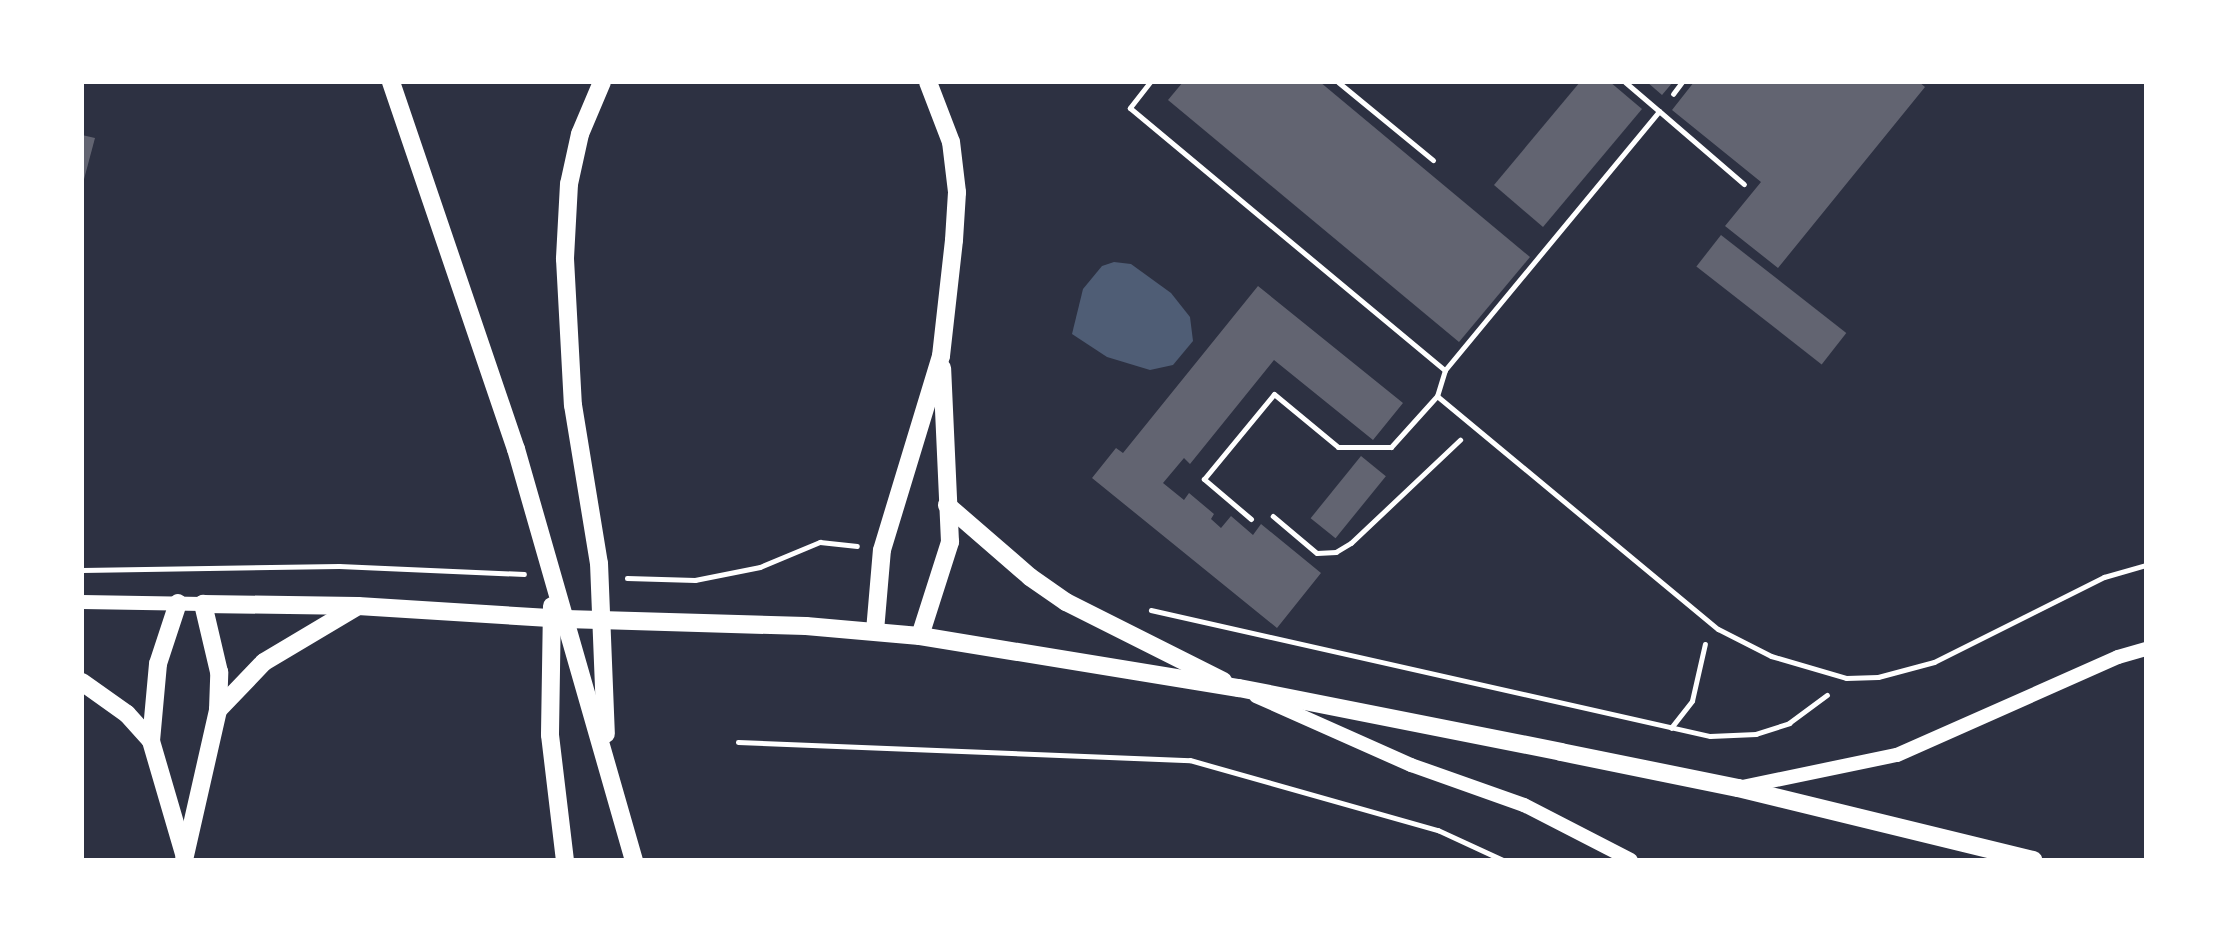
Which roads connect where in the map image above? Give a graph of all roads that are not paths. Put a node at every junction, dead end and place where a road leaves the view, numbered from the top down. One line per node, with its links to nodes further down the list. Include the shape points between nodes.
1 (391, 82): 16 (main road, via 474,317)
2 (602, 82): 28 (main road, via 580,134 569,184 565,259 573,405 599,563)
3 (928, 82): 10 (main road, via 951,142 957,192)
4 (1150, 82): 11 (lane, via 1130,108)
5 (1338, 82): 8 (lane)
6 (1625, 82): 7 (lane)
7 (1660, 111): 9 (lane); 11 (lane)
8 (1433, 160)
9 (1744, 184)
10 (941, 356): 13 (main road); 21 (main road, via 882,550)
11 (1445, 370): 12 (lane)
12 (1437, 396): 14 (lane, via 1391,447 1338,447 1274,394 1204,479); 15 (lane, via 1708,621 1771,656 1846,678 1878,677 1934,662 2104,576)
13 (947, 505): 22 (main road, via 950,542); 25 (main road, via 1066,602)
14 (1251, 519)
15 (2146, 565)
16 (552, 578): 28 (main road); 31 (main road, via 550,735)
17 (82, 602): 18 (main road)
18 (178, 603): 19 (main road); 27 (main road, via 158,664)
19 (203, 604): 20 (main road); 26 (main road, via 219,672)
20 (358, 606): 21 (main road); 26 (main road, via 264,662)
21 (875, 631): 22 (main road)
22 (920, 636): 25 (main road)
23 (2146, 649): 29 (main road, via 2118,657 1897,755)
24 (82, 682): 27 (main road, via 127,714)
25 (1239, 688): 29 (main road); 33 (main road, via 1411,765 1524,805)
26 (218, 710): 30 (main road)
27 (151, 741): 30 (main road)
28 (607, 762): 32 (main road)
29 (1738, 788): 34 (main road)
30 (184, 858)
31 (565, 860)
32 (634, 860)
33 (1631, 860)
34 (2033, 860)

